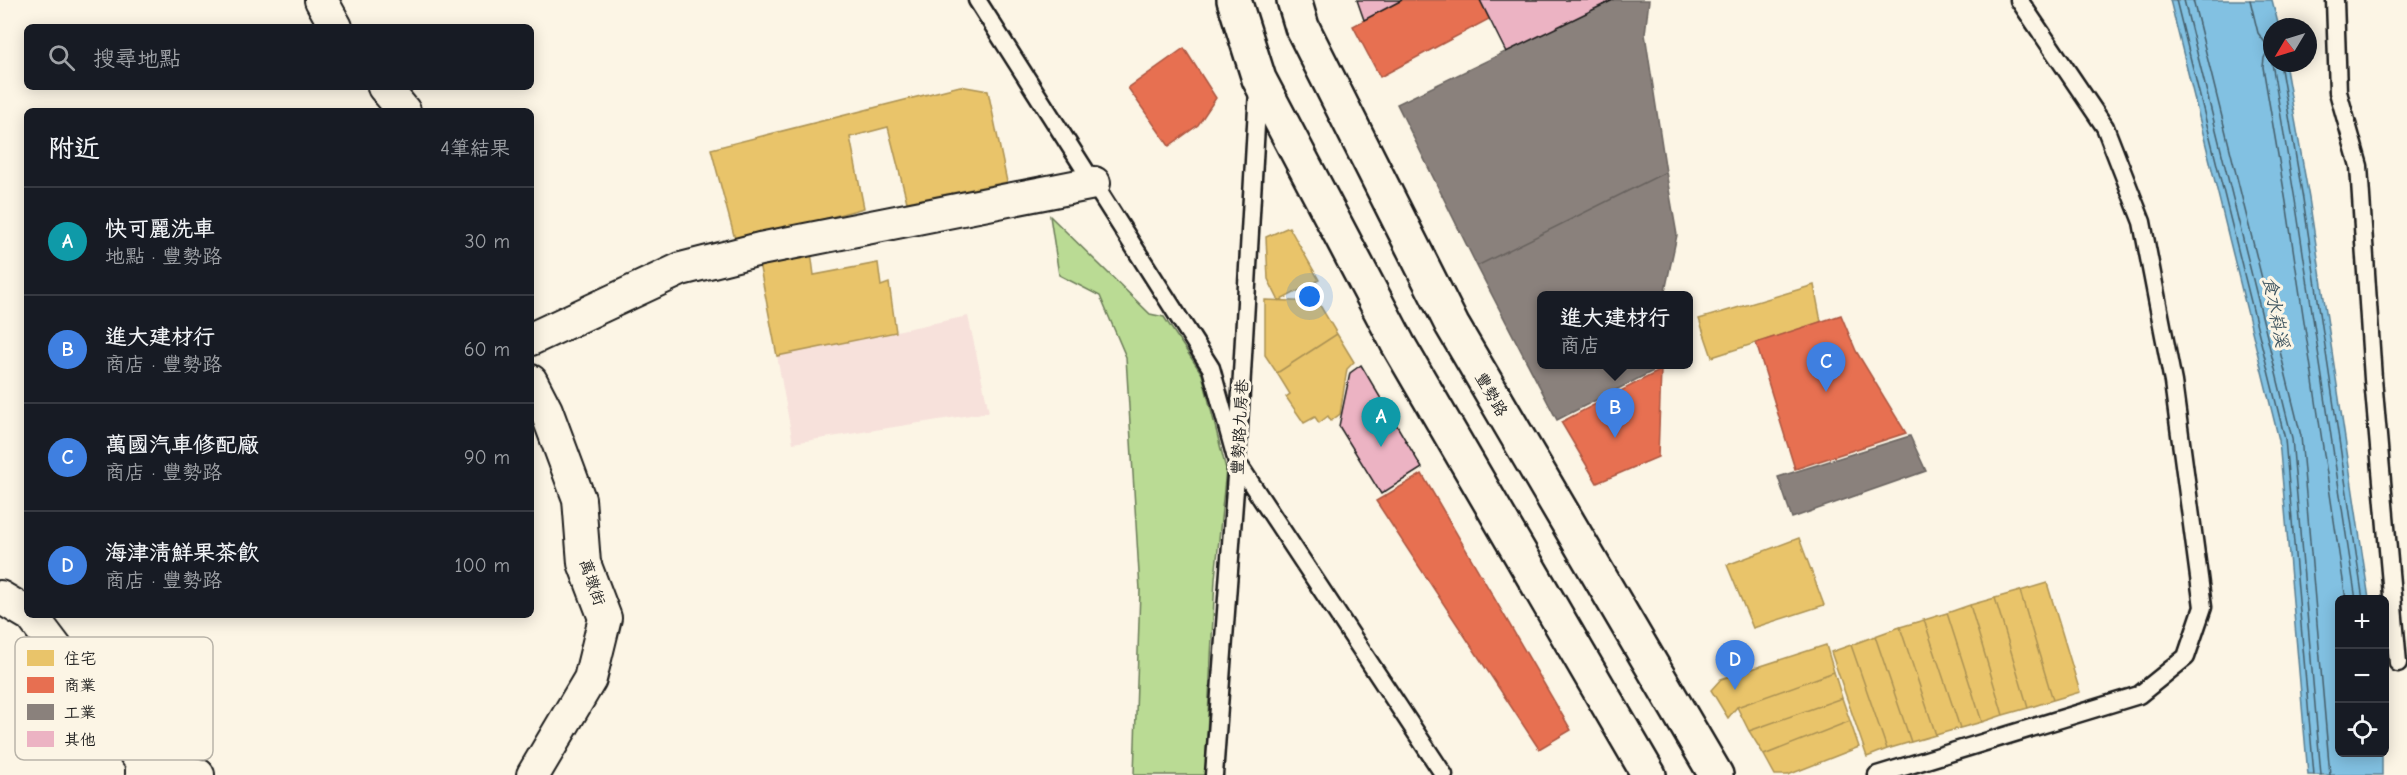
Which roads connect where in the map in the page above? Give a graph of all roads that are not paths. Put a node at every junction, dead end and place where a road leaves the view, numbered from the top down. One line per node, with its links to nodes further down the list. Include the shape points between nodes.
1 (321, 0): 7 (street)
2 (978, 0): 11 (lane)
3 (1234, 0): 8 (main road)
4 (1294, 0): 26 (main road, 豐勢路, via 1302,27 1452,325)
5 (2019, 0): 27 (lane, via 2105,127 2142,222 2173,382 2203,607 2186,657 2139,695)
6 (2335, 0): 19 (lane, via 2338,92 2359,166)
7 (334, 24)
8 (1259, 79): 14 (lane, 豐勢路九房巷); 25 (main road, via 1398,344)
9 (386, 90): 10 (street)
10 (402, 108)
11 (1094, 183): 12 (street, via 760,249 681,269); 14 (lane, via 1211,368)
12 (534, 338)
13 (534, 387): 22 (street, 萬墩街, via 579,499 584,563 605,618 590,679)
14 (1237, 462): 23 (lane, 豐勢路九房巷); 24 (lane)
15 (0, 597): 16 (street)
16 (24, 611)
17 (32, 618): 18 (street)
18 (46, 637)
19 (2397, 663)
20 (142, 768): 21 (street)
21 (198, 775)
22 (533, 775)
23 (1214, 775)
24 (1444, 775)
25 (1649, 775)
26 (1716, 775)
27 (1877, 775)

